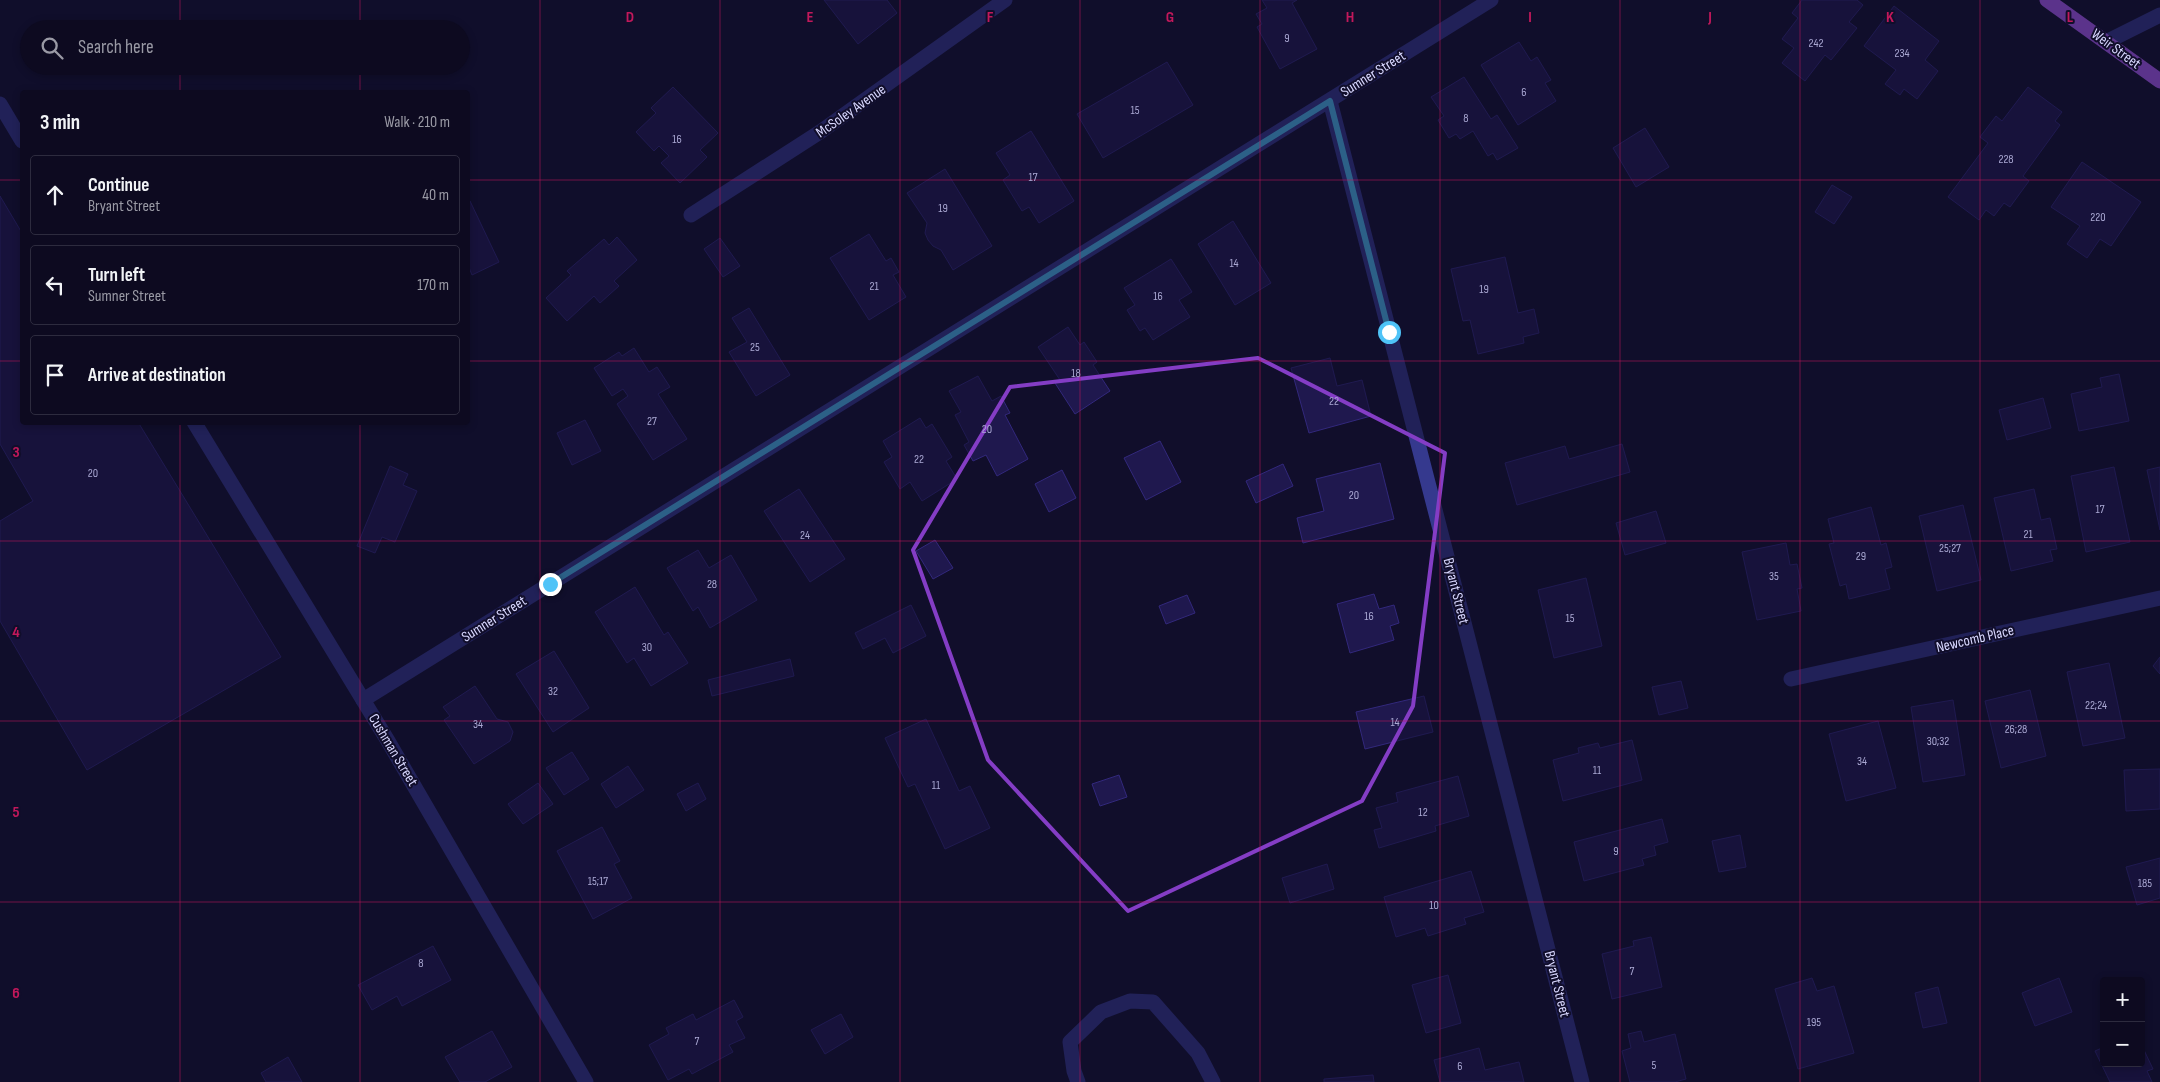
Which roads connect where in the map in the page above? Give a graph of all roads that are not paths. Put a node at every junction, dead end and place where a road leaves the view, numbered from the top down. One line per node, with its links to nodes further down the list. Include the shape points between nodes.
1 (1005, 0): 10 (street, McSoley Avenue, via 820,132)
2 (1491, 0): 7 (street, Sumner Street)
3 (2047, 0): 5 (main road, Weir Street)
4 (2160, 15): 5 (street)
5 (2106, 42): 6 (main road, Weir Street)
6 (2160, 81)
7 (1330, 101): 14 (street, Sumner Street); 18 (street, Bryant Street)
8 (0, 104): 9 (street)
9 (20, 138)
10 (691, 215)
11 (196, 425): 14 (street, Cushman Street)
12 (2160, 598): 13 (street, Newcomb Place)
13 (1790, 680)
14 (363, 700): 15 (street, Cushman Street)
15 (586, 1082)
16 (1078, 1082): 17 (street, via 1070,1042 1101,1012 1130,1001 1153,1002 1198,1052)
17 (1213, 1082)
18 (1582, 1082)

